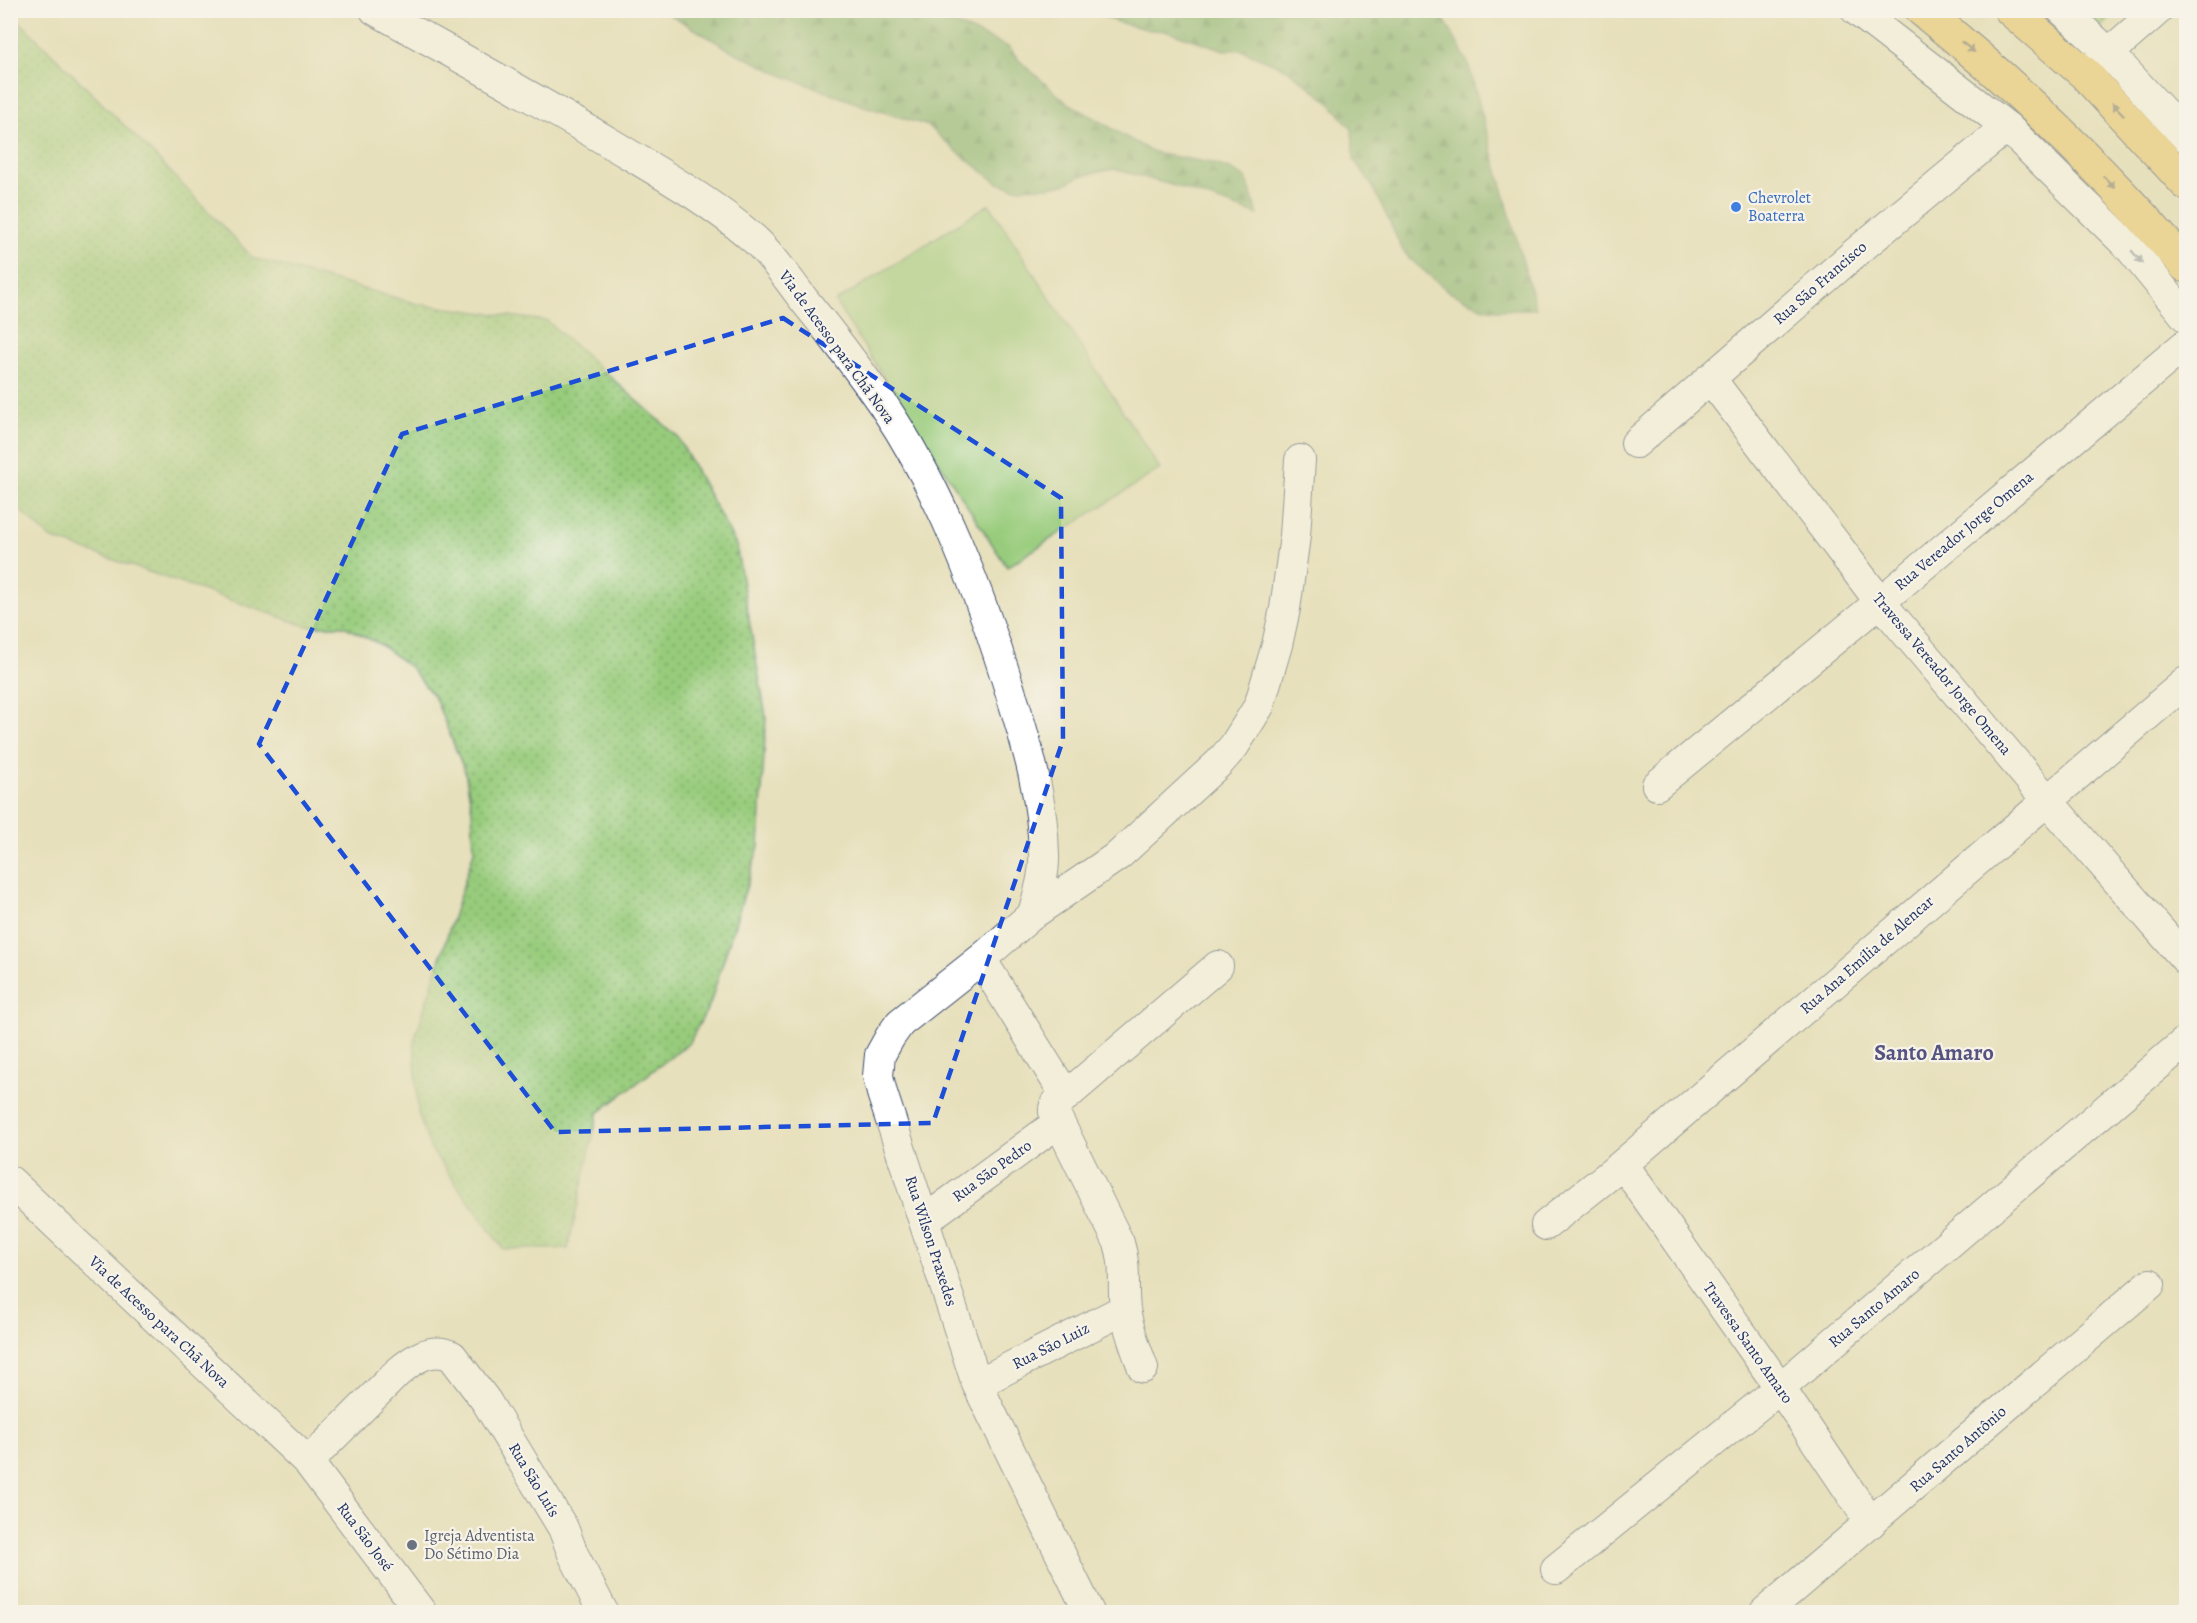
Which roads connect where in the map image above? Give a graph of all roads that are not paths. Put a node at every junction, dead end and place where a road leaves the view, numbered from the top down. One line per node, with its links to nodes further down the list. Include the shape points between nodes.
1 (375, 10): 22 (street, Via de Acesso para Chã Nova, via 652,168 757,242 884,407 952,532 993,634 1029,753 1040,807 1044,856)
2 (1856, 10): 9 (street)
3 (1922, 10): 12 (highway, one-way to 12, via 2033,104)
4 (2011, 10): 8 (highway)
5 (2062, 10): 7 (street)
6 (2158, 10): 7 (street)
7 (2109, 53): 8 (street); 10 (street)
8 (2085, 74): 11 (highway, one-way to 8)
9 (2007, 127): 13 (street, one-way to 13, via 2130,248); 15 (street, Rua São Francisco)
10 (2187, 137)
11 (2187, 183)
12 (2187, 266)
13 (2187, 317)
14 (2187, 344): 18 (street, Rua Vereador Jorge Omena)
15 (1710, 378): 16 (street, Rua São Francisco); 18 (street, Travessa Vereador Jorge Omena)
16 (1636, 442)
17 (1300, 460): 22 (street, Rua Wilson Praxedes, via 1285,609 1259,706 1219,763 1119,855)
18 (1880, 602): 20 (street, Rua Vereador Jorge Omena); 21 (street, Travessa Vereador Jorge Omena)
19 (2187, 682): 21 (street, Rua Ana Emília de Alencar)
20 (1657, 785)
21 (2048, 800): 24 (street, Travessa Vereador Jorge Omena); 28 (street, Rua Ana Emília de Alencar)
22 (1033, 914): 23 (street, Rua Wilson Praxedes)
23 (981, 959): 27 (street); 30 (street, Rua Wilson Praxedes, via 900,1023 880,1055 882,1093)
24 (2187, 960)
25 (1218, 966): 27 (street, Rua São Pedro)
26 (2187, 1041): 36 (street, Rua Santo Amaro)
27 (1063, 1109): 30 (street, Rua São Pedro); 33 (street, via 1124,1259)
28 (1623, 1164): 31 (street, Rua Ana Emília de Alencar); 36 (street, Travessa Santo Amaro)
29 (10, 1182): 37 (street, Via de Acesso para Chã Nova)
30 (925, 1220): 35 (street, Rua Wilson Praxedes)
31 (1546, 1226)
32 (2150, 1284): 38 (street, Rua Santo Antônio)
33 (1125, 1309): 34 (street); 35 (street, Rua São Luiz)
34 (1143, 1368)
35 (977, 1384): 42 (street, Rua Wilson Praxedes)
36 (1780, 1388): 38 (street, Travessa Santo Amaro); 39 (street, Rua Santo Amaro)
37 (308, 1462): 40 (street, Rua São José); 41 (street, Rua São Luís, via 412,1360 432,1352 452,1356 486,1401 563,1528)
38 (1871, 1523): 43 (street, Rua Santo Antônio)
39 (1556, 1569)
40 (421, 1612)
41 (603, 1612)
42 (1089, 1612)
43 (1765, 1612)

